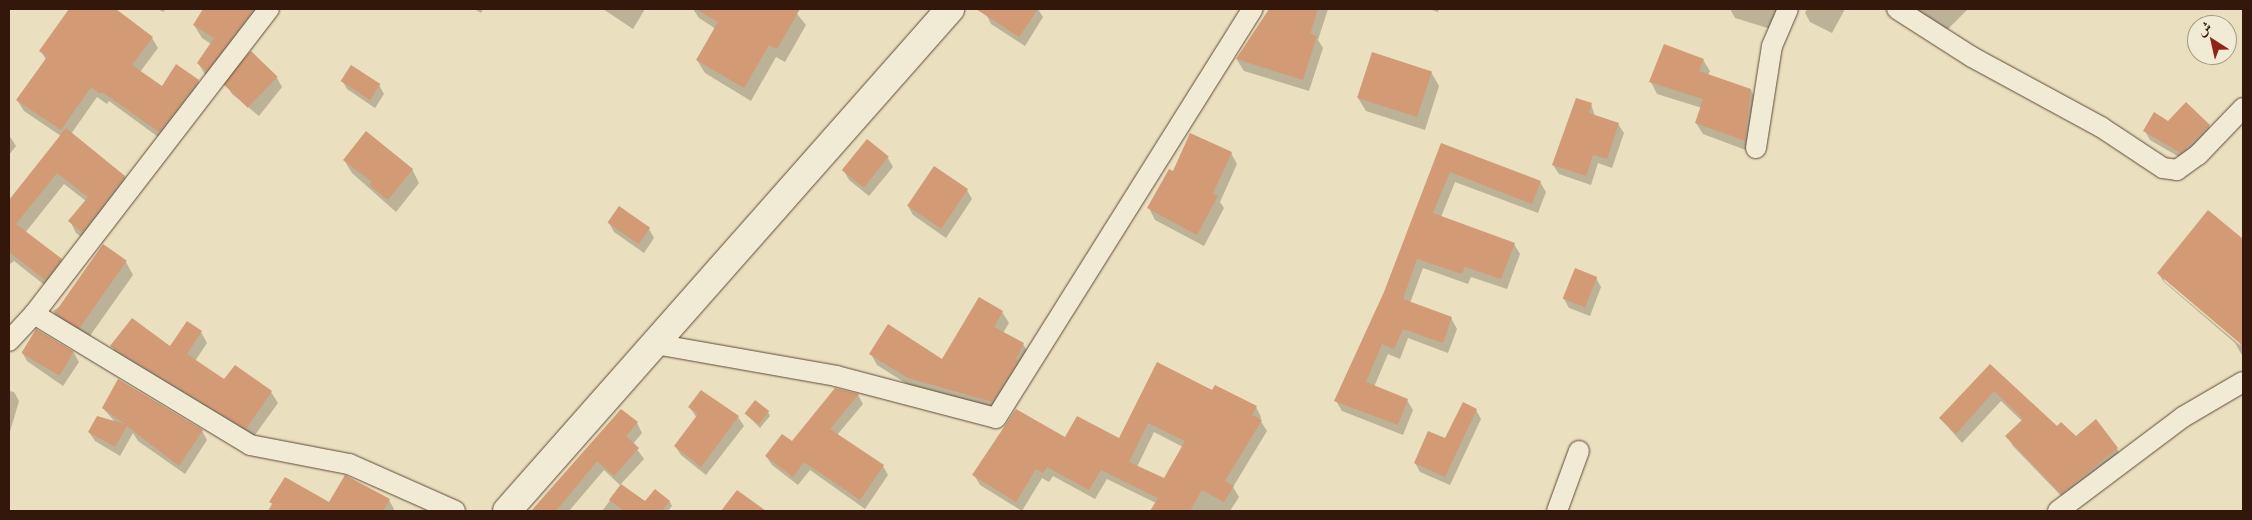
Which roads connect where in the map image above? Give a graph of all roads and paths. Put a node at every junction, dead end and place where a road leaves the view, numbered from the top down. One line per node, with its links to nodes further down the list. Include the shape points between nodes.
1 (269, 9): 8 (street)
2 (950, 9): 10 (street)
3 (1253, 9): 10 (street, via 996,418 836,376)
4 (1788, 9): 7 (street, via 1772,46)
5 (1897, 9): 6 (street, via 1972,57 2101,127 2163,168 2176,170 2198,155)
6 (2243, 108)
7 (1756, 148)
8 (34, 314): 9 (street); 13 (street, via 250,445 349,464)
9 (9, 341)
10 (655, 344): 14 (street)
11 (2243, 382): 16 (street, via 2183,417)
12 (1579, 451): 15 (street)
13 (456, 511)
14 (508, 511)
15 (1557, 511)
16 (2058, 511)

